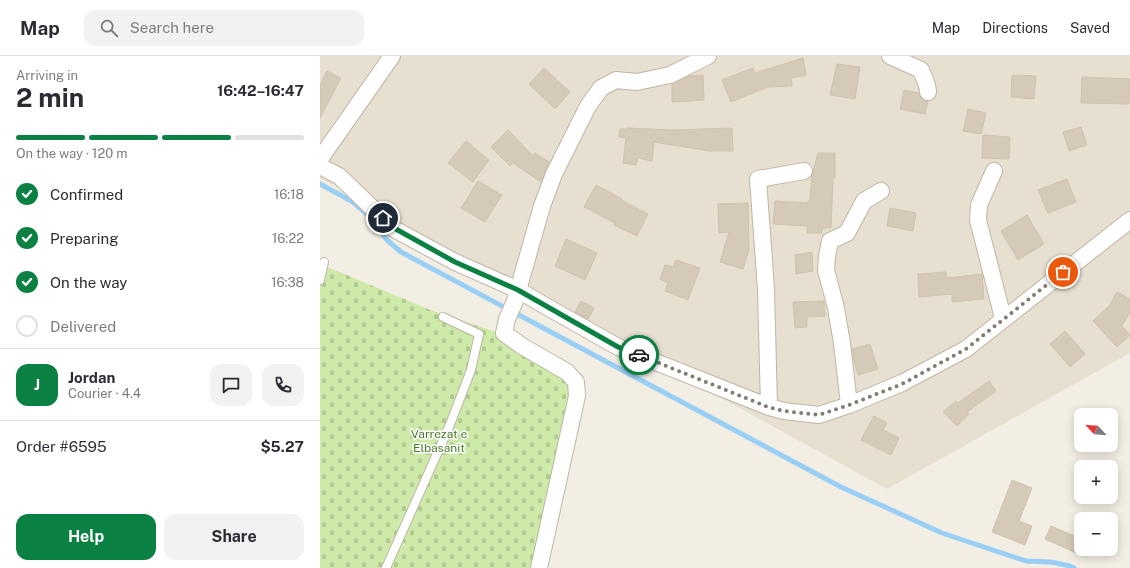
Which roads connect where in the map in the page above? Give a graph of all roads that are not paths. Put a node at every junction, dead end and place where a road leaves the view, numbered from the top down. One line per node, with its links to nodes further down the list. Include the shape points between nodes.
1 (392, 56): 5 (street)
2 (708, 56): 13 (street, via 670,75 637,82 616,80 601,88 588,106 554,174 530,245)
3 (890, 56): 4 (street, via 921,70)
4 (928, 92)
5 (320, 160)
6 (320, 166): 13 (street, via 339,176 394,228)
7 (804, 170): 17 (street, via 758,179 766,289)
8 (994, 171): 15 (street, via 979,205 978,220)
9 (881, 192): 16 (street, via 864,201 848,233 830,241 827,256 826,270 842,343)
10 (1130, 220): 15 (street)
11 (324, 262): 12 (lane)
12 (320, 280)
13 (517, 295): 17 (street, via 618,347); 19 (street, via 504,333 567,372 576,382 577,396)
14 (443, 317): 18 (lane, via 479,334 471,370 449,427)
15 (1003, 318): 16 (street, via 966,349 902,384)
16 (849, 405): 17 (street, via 819,415)
17 (768, 407)
18 (386, 568)
19 (539, 568)

